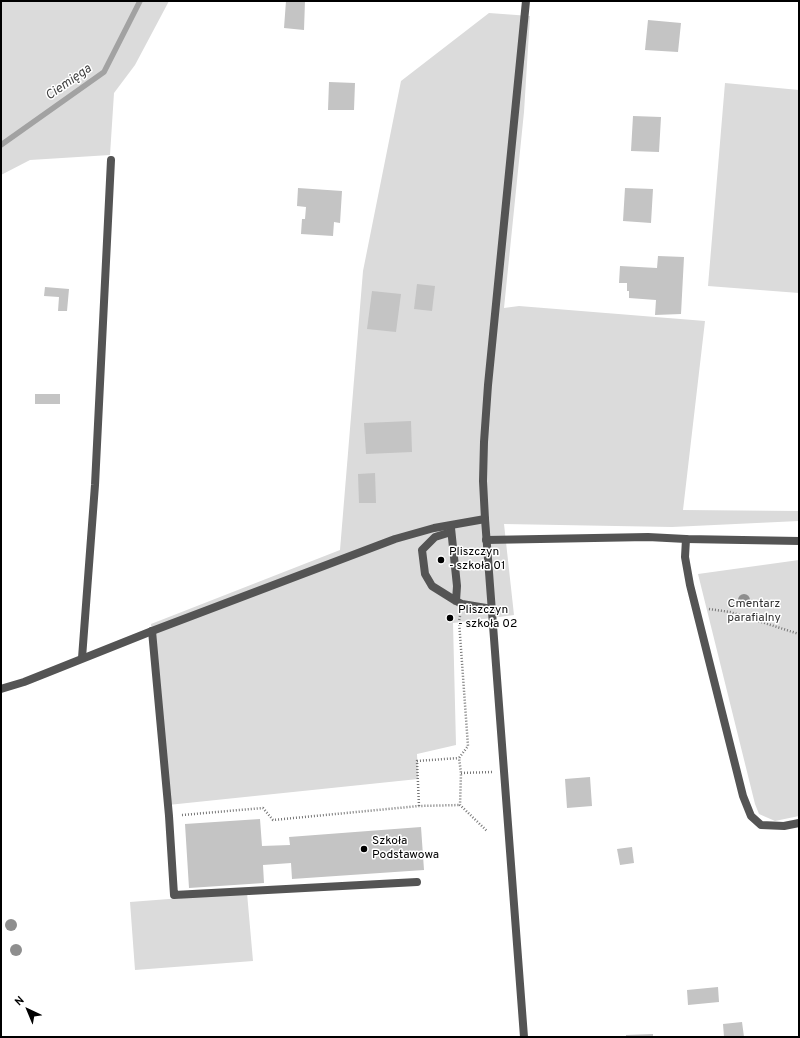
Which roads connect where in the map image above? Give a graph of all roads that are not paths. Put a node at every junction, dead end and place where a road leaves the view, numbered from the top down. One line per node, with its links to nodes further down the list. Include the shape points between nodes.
1 (526, 1): 3 (street, via 487,392 483,475)
2 (111, 160): 11 (street, via 96,485)
3 (485, 519): 4 (street); 6 (street)
4 (451, 528): 8 (street, via 457,586); 8 (street, via 422,550 425,574 432,586); 10 (street, via 418,532 395,539)
5 (686, 539): 6 (street, via 614,537); 7 (street); 13 (street, via 685,557 690,585 743,796 751,816 761,825 784,826)
6 (486, 540): 9 (street)
7 (799, 541)
8 (456, 601): 9 (street)
9 (492, 609): 15 (street)
10 (152, 631): 11 (street); 14 (street, via 174,895)
11 (82, 658): 12 (street)
12 (1, 689)
13 (799, 823)
14 (417, 882)
15 (524, 1037)

